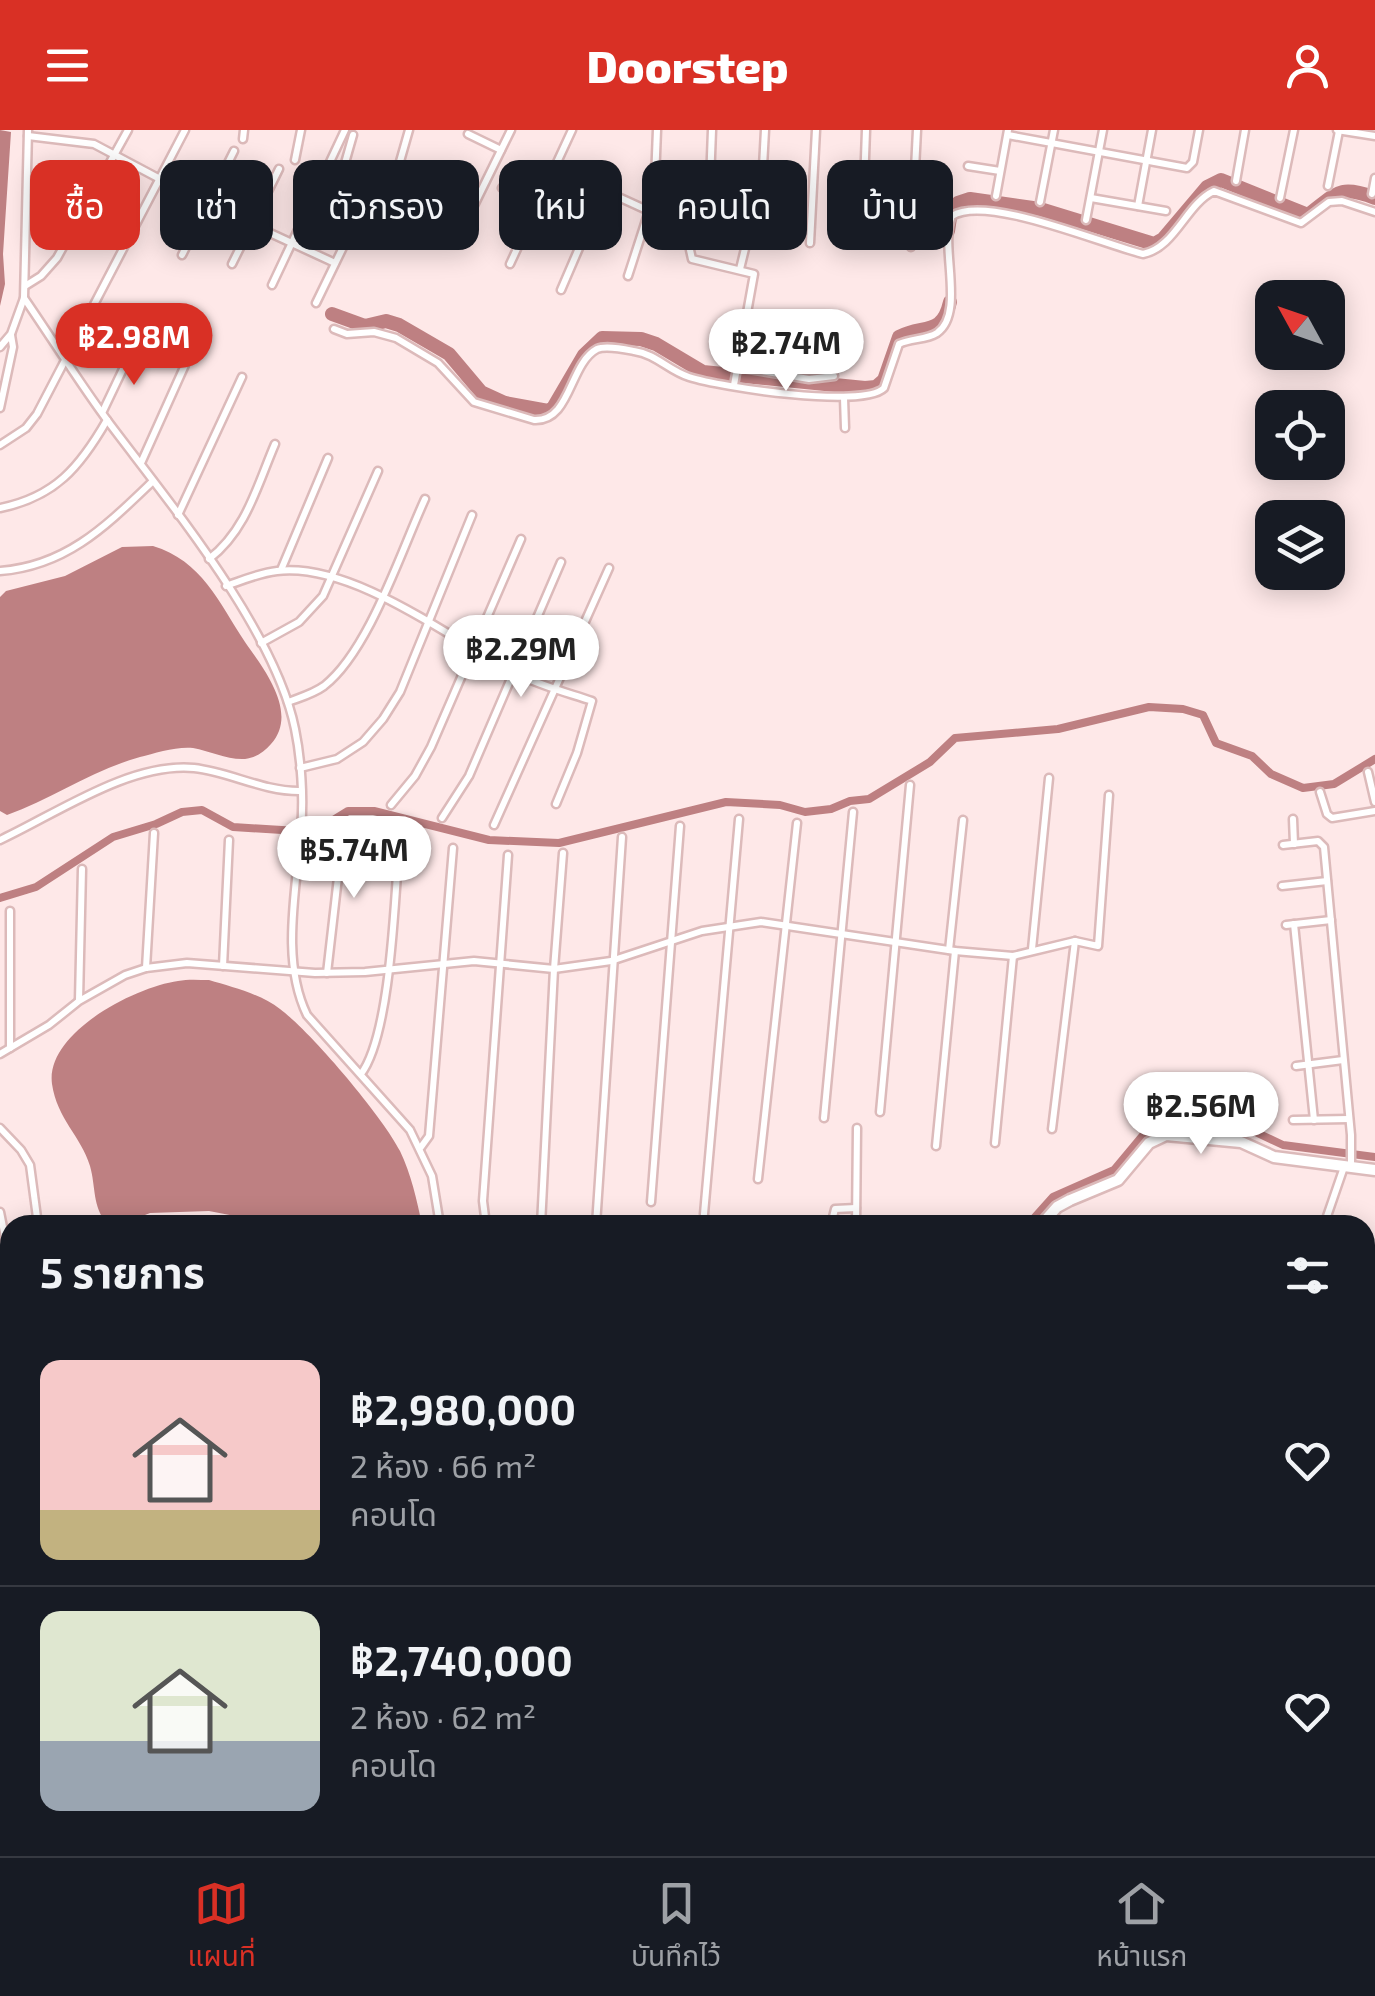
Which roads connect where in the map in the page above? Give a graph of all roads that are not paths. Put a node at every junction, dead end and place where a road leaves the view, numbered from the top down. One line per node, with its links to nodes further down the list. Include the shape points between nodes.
1 (128, 130): 32 (street)
2 (185, 130): 33 (street)
3 (244, 130): 27 (street)
4 (301, 130): 35 (street)
5 (344, 130): 67 (street)
6 (410, 130): 37 (street)
7 (511, 130): 29 (street)
8 (572, 130): 38 (street)
9 (657, 130): 39 (street)
10 (712, 130): 40 (street)
11 (765, 130): 41 (street)
12 (816, 130): 66 (street)
13 (866, 130): 42 (street)
14 (918, 130): 43 (street)
15 (1054, 130): 28 (street)
16 (1103, 130): 31 (street)
17 (1152, 130): 44 (street)
18 (1199, 130): 44 (street, via 1190,167)
19 (1246, 130): 51 (street)
20 (1294, 130): 59 (street)
21 (1337, 130): 26 (street); 53 (street)
22 (1008, 132): 28 (street); 47 (street)
23 (28, 133): 32 (street, via 88,143); 82 (street)
24 (468, 134): 29 (street)
25 (353, 136): 36 (street)
26 (1375, 136)
27 (242, 139)
28 (1052, 143): 31 (street); 60 (street)
29 (501, 150): 54 (street)
30 (234, 151): 34 (street)
31 (1098, 152): 44 (street); 58 (street)
32 (113, 156): 49 (street); 82 (street, via 57,258)
33 (171, 160)
34 (229, 160)
35 (295, 160)
36 (345, 160)
37 (400, 160)
38 (559, 160)
39 (656, 160)
40 (711, 160)
41 (763, 160)
42 (865, 160)
43 (916, 160)
44 (1146, 161): 61 (street)
45 (968, 166): 47 (street)
46 (279, 169): 50 (street)
47 (1000, 171): 56 (street)
48 (1375, 178): 55 (street)
49 (160, 180)
50 (273, 180)
51 (1236, 180)
52 (160, 182): 90 (street)
53 (1328, 186)
54 (479, 194)
55 (1372, 194)
56 (996, 196)
57 (622, 198): 80 (street, via 650,214)
58 (1090, 198): 61 (street); 64 (street)
59 (1280, 198)
60 (1040, 202)
61 (1138, 206): 62 (street)
62 (1166, 211)
63 (1375, 212): 96 (street, via 1329,202 1302,223 1214,191 1156,250 1144,254 1036,221 962,211 949,220 951,292 943,328 899,344 878,394)
64 (1086, 220)
65 (273, 235): 67 (street)
66 (810, 243)
67 (292, 244): 76 (street); 81 (street)
68 (184, 250): 75 (street)
69 (238, 250): 77 (street)
70 (341, 250): 76 (street)
71 (517, 250): 78 (street)
72 (578, 250): 83 (street)
73 (690, 250): 79 (street, via 692,259)
74 (745, 250): 79 (street)
75 (182, 254)
76 (335, 263): 85 (street)
77 (232, 264)
78 (510, 264)
79 (740, 269): 92 (street, via 754,277)
80 (628, 276)
81 (272, 286)
82 (24, 287): 84 (street)
83 (560, 290)
84 (24, 298): 87 (street); 90 (street)
85 (316, 303)
86 (334, 329): 95 (street, via 396,338 438,363 474,402 534,420 555,413 598,348 644,353 683,375)
87 (11, 334): 88 (street); 97 (street)
88 (0, 348)
89 (133, 348): 98 (street)
90 (68, 360): 98 (street); 102 (street, via 37,414)
91 (185, 366): 104 (street)
92 (737, 368): 93 (street); 95 (street)
93 (834, 376)
94 (242, 377): 109 (street)
95 (734, 382): 96 (street)
96 (844, 398): 100 (street)
97 (0, 408)
98 (102, 412): 99 (street)
99 (108, 420): 104 (street); 108 (street, via 60,482 38,497)
100 (844, 428)
101 (275, 444): 112 (street, via 234,537)
102 (0, 445)
103 (328, 458): 115 (street)
104 (140, 462): 106 (street)
105 (378, 471): 117 (street)
106 (154, 481): 109 (street); 116 (street, via 73,551)
107 (424, 499): 119 (street)
108 (0, 508)
109 (178, 515): 112 (street)
110 (472, 515): 120 (street)
111 (521, 540): 122 (street)
112 (209, 558): 118 (street)
113 (561, 562): 123 (street)
114 (609, 568): 124 (street)
115 (281, 570): 117 (street); 118 (street)
116 (0, 571)
117 (332, 578): 119 (street); 121 (street, via 299,622)
118 (226, 586): 121 (street)
119 (381, 597): 120 (street); 125 (street, via 344,666 314,693)
120 (427, 620): 122 (street); 126 (street, via 383,719 337,759)
121 (261, 643): 125 (street)
122 (474, 648): 123 (street); 135 (street, via 431,747)
123 (514, 672): 124 (street); 138 (street, via 469,776)
124 (556, 690): 134 (street, via 592,701); 143 (street)
125 (288, 702): 126 (street)
126 (300, 768): 130 (street)
127 (1368, 772): 133 (street)
128 (1049, 778): 167 (street)
129 (910, 785): 164 (street)
130 (299, 790): 149 (street, via 173,768 102,788); 177 (street)
131 (1320, 792): 136 (street, via 1326,814 1336,818)
132 (1109, 795): 165 (street, via 1098,946)
133 (1375, 802)
134 (556, 804)
135 (391, 805)
136 (1375, 811)
137 (853, 812): 163 (street)
138 (442, 818)
139 (1293, 819): 152 (street)
140 (740, 820): 161 (street)
141 (963, 820): 168 (street)
142 (796, 822): 162 (street)
143 (494, 825)
144 (344, 826): 178 (street)
145 (680, 826): 166 (street)
146 (400, 831): 175 (street)
147 (154, 833): 174 (street)
148 (622, 837): 170 (street)
149 (0, 840)
150 (229, 840): 173 (street)
151 (1283, 844): 152 (street)
152 (1294, 844): 157 (street, via 1321,842)
153 (453, 848): 171 (street)
154 (564, 852): 176 (street)
155 (508, 856): 172 (street)
156 (82, 870): 179 (street)
157 (1328, 881): 158 (street); 160 (street)
158 (1282, 886)
159 (10, 911): 180 (street)
160 (1331, 920): 182 (street); 183 (street, via 1290,924)
161 (730, 924): 162 (street); 166 (street); 202 (street)
162 (786, 924): 163 (street); 199 (street)
163 (842, 932): 164 (street); 187 (street)
164 (896, 941): 168 (street); 186 (street)
165 (1075, 941): 167 (street); 193 (street)
166 (671, 943): 170 (street); 200 (street)
167 (1032, 949): 169 (street)
168 (952, 951): 169 (street); 195 (street)
169 (1013, 956): 194 (street)
170 (612, 962): 176 (street); 207 (street)
171 (444, 963): 172 (street); 175 (street); 196 (street, via 429,1136)
172 (500, 964): 176 (street); 205 (street)
173 (223, 966): 174 (street); 177 (street)
174 (146, 968): 179 (street)
175 (386, 969): 178 (street); 185 (street, via 382,1025)
176 (554, 969): 206 (street)
177 (294, 972): 178 (street); 185 (street, via 307,1016)
178 (327, 973)
179 (79, 1002): 180 (street)
180 (10, 1050): 181 (street)
181 (0, 1054)
182 (1344, 1060): 183 (street); 188 (street)
183 (1310, 1064): 184 (street); 190 (street)
184 (1296, 1066)
185 (360, 1074): 196 (street)
186 (880, 1112)
187 (824, 1118)
188 (1349, 1119): 190 (street); 197 (street)
189 (1293, 1120): 190 (street)
190 (1314, 1120)
191 (0, 1128): 203 (street, via 30,1165)
192 (857, 1128): 201 (street)
193 (1052, 1129)
194 (995, 1142)
195 (936, 1146)
196 (420, 1148): 204 (street)
197 (1349, 1165): 198 (street); 210 (street, via 1166,1134 1149,1143 1118,1180); 211 (street)
198 (1375, 1170)
199 (758, 1179)
200 (651, 1202)
201 (856, 1208): 208 (street, via 835,1209); 209 (street)
202 (704, 1214)
203 (37, 1215)
204 (438, 1215)
205 (485, 1215)
206 (542, 1215)
207 (597, 1215)
208 (834, 1215)
209 (856, 1215)
210 (1050, 1215)
211 (1328, 1215)

